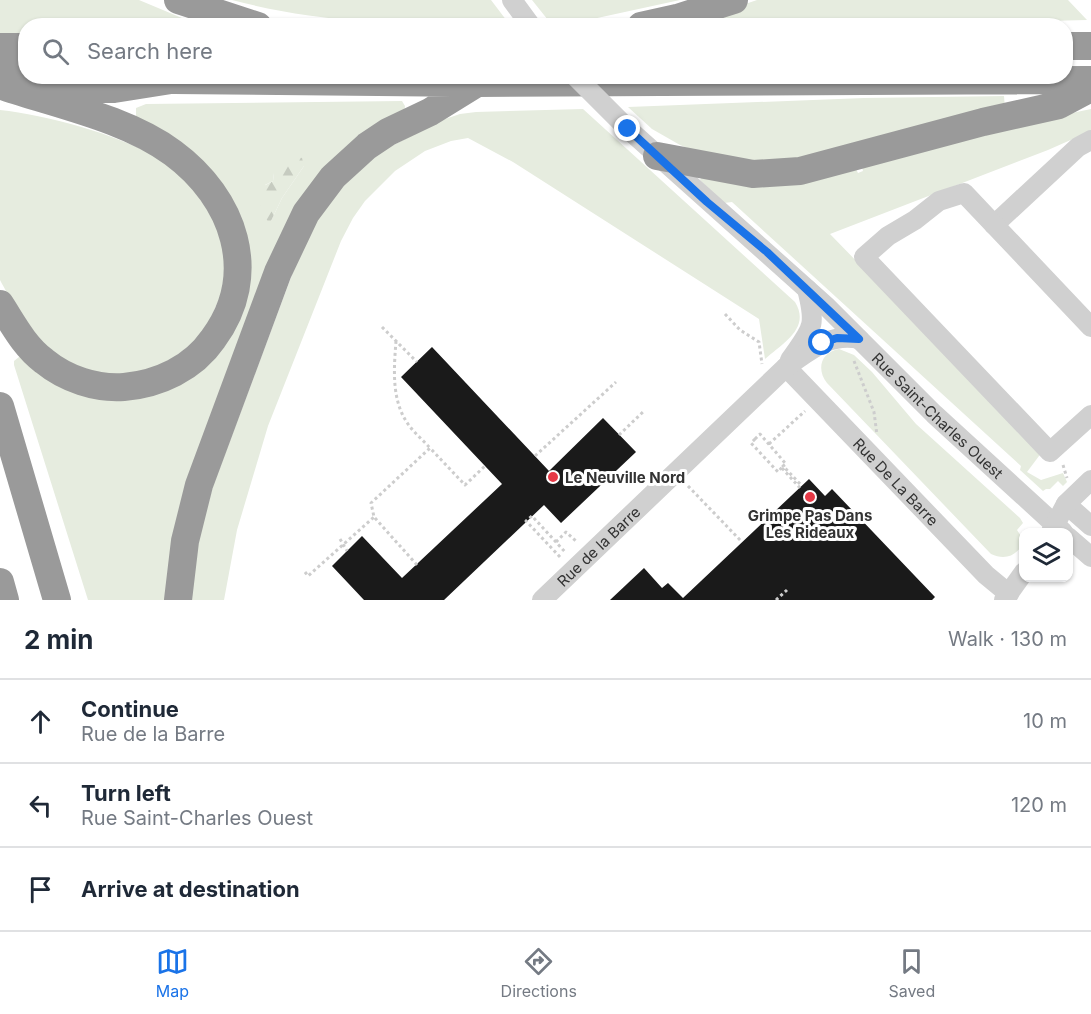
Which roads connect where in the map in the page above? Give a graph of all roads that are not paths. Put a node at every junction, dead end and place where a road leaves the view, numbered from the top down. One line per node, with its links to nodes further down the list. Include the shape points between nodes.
1 (178, 0): 4 (highway)
2 (512, 0): 5 (street)
3 (734, 0): 6 (highway)
4 (233, 18)
5 (525, 18)
6 (677, 18)
7 (1073, 46): 8 (highway)
8 (1091, 46)
9 (0, 47): 10 (highway)
10 (18, 47)
11 (1073, 80): 12 (highway)
12 (1091, 80)
13 (22, 84): 23 (highway, via 154,140 200,176 221,206 235,242 236,293 221,329 208,346 177,372 131,386 106,387 83,382 53,368 27,345)
14 (66, 84): 15 (highway, via 114,89)
15 (136, 84)
16 (475, 84): 41 (highway, via 368,146 333,177 306,213 278,272 199,485 188,524)
17 (583, 84): 20 (street, Rue Saint-Charles Ouest, bridge)
18 (1091, 88): 20 (highway, via 1059,105 800,171 753,174)
19 (1091, 140): 21 (street, via 1078,147)
20 (657, 156): 22 (street, Rue Saint-Charles Ouest)
21 (994, 225): 24 (street); 28 (street, via 964,193 954,195 888,236 864,257 1050,452)
22 (807, 289): 25 (street, Rue Saint-Charles Ouest); 26 (street, Rue de la Barre, via 812,325)
23 (0, 304)
24 (1091, 327)
25 (859, 339): 26 (street, Rue de la Barre, via 829,340); 32 (street, Rue Saint-Charles Ouest)
26 (786, 368): 38 (street, Rue De La Barre); 42 (street, Rue de la Barre)
27 (0, 406): 40 (highway)
28 (1091, 415)
29 (1091, 480): 30 (street)
30 (1066, 504): 31 (street); 33 (street)
31 (1091, 526)
32 (1055, 528)
33 (1060, 528)
34 (1073, 543): 35 (street, Rue Saint-Charles Ouest)
35 (1091, 557)
36 (1019, 578): 38 (street)
37 (0, 582): 39 (highway)
38 (1006, 597)
39 (5, 600)
40 (57, 600)
41 (178, 600)
42 (542, 600)

